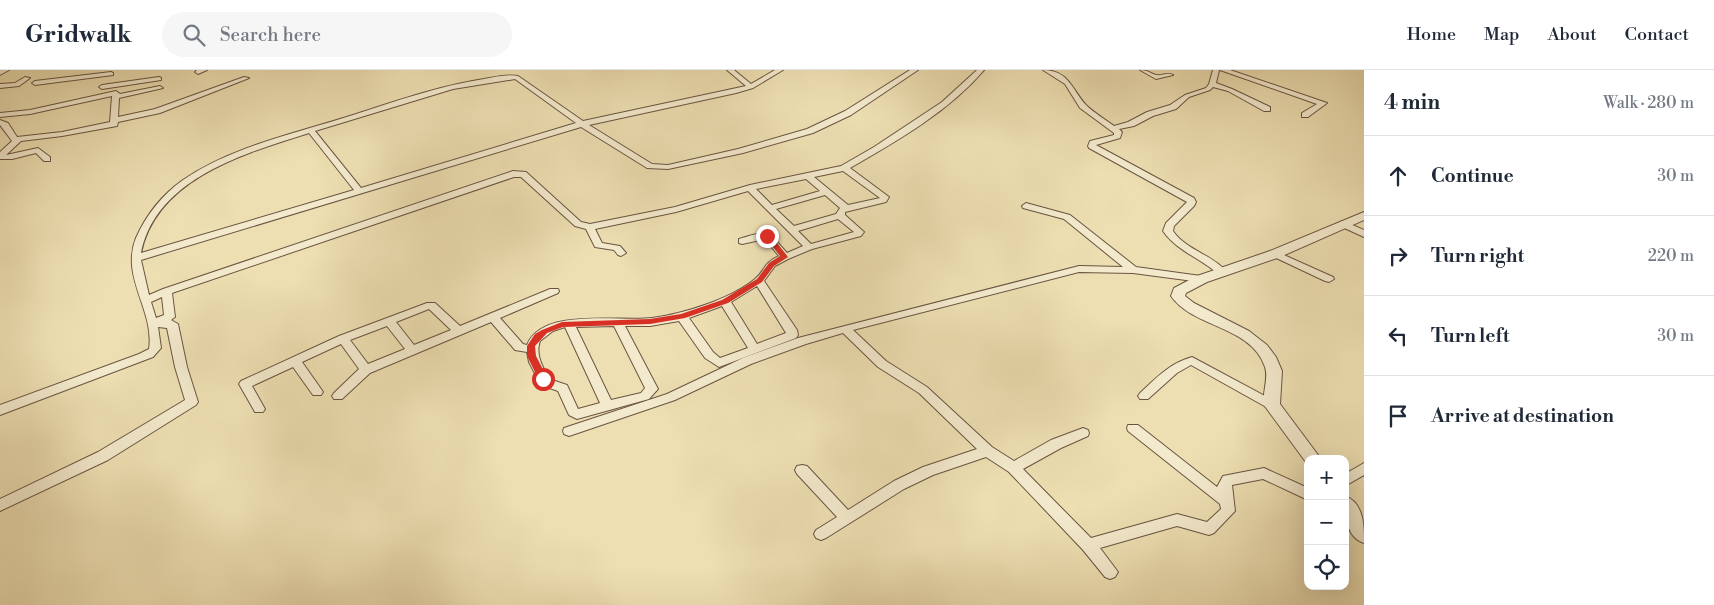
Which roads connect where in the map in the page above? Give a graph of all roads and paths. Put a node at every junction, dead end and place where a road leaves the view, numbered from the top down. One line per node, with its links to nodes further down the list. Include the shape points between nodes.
1 (6, 70): 11 (street)
2 (730, 70): 20 (street)
3 (780, 70): 20 (street)
4 (915, 70): 29 (street, via 848,113 810,131 668,167 650,166)
5 (981, 70): 35 (street, via 945,104)
6 (1046, 70): 30 (street, via 1068,83 1083,106)
7 (1142, 70): 13 (street, via 1156,77)
8 (1216, 70): 17 (street)
9 (1223, 70): 26 (street, via 1323,103)
10 (113, 72): 16 (street); 19 (street)
11 (0, 73)
12 (248, 73): 27 (street, via 157,110)
13 (1170, 75)
14 (27, 78): 18 (street, via 17,85)
15 (159, 78): 19 (street)
16 (35, 83)
17 (1212, 84): 24 (street); 30 (street, via 1173,107)
18 (0, 86)
19 (102, 86): 22 (street)
20 (751, 87): 29 (street, via 708,99)
21 (160, 88): 23 (street)
22 (97, 96): 23 (street, via 116,93); 25 (street)
23 (116, 97): 27 (street)
24 (1267, 109)
25 (0, 115)
26 (1305, 115)
27 (115, 120): 32 (street, via 110,125)
28 (0, 122): 32 (street)
29 (582, 124): 31 (street, via 516,77 447,89); 38 (street)
30 (1114, 128): 55 (street, via 1117,136 1093,142 1092,146 1191,200 1190,206 1169,225 1168,230 1178,242)
31 (310, 130): 38 (street); 53 (street, via 236,156 174,191 146,226)
32 (16, 141): 33 (street)
33 (0, 157): 34 (street, via 39,150)
34 (47, 159)
35 (844, 168): 36 (street); 42 (street, via 885,197)
36 (807, 175): 37 (street); 39 (street)
37 (750, 188): 41 (street); 45 (street, via 676,209)
38 (359, 191): 53 (street)
39 (826, 192): 41 (street); 42 (street)
40 (1026, 206): 54 (street, via 1067,217)
41 (771, 208): 46 (street)
42 (843, 212): 46 (street); 49 (street, via 858,234)
43 (1364, 216): 44 (street)
44 (1343, 224): 47 (street); 51 (street)
45 (590, 227): 50 (street, via 598,245 618,248); 59 (street, via 578,224 523,174 513,174)
46 (791, 230): 49 (street)
47 (1364, 234)
48 (742, 241): 52 (street, via 767,236)
49 (809, 247): 52 (street)
50 (621, 252)
51 (1275, 254): 55 (street); 57 (street)
52 (785, 257): 58 (street, via 771,264)
53 (136, 258): 61 (street)
54 (1132, 270): 56 (street); 69 (street, via 1079,269)
55 (1221, 271): 56 (street)
56 (1201, 279): 80 (street, via 1179,291 1178,296 1188,306 1251,340 1267,354 1275,375 1270,394)
57 (1329, 280)
58 (759, 281): 62 (street); 73 (street, via 793,333)
59 (167, 291): 61 (street); 67 (street, via 170,317)
60 (554, 292): 63 (street)
61 (145, 301): 67 (street)
62 (725, 301): 64 (street); 73 (street)
63 (492, 317): 70 (street); 72 (street, via 519,347)
64 (682, 317): 66 (street); 73 (street, via 719,364)
65 (389, 321): 70 (street, via 431,305); 71 (street); 74 (street)
66 (618, 323): 68 (street); 81 (street, via 652,390 645,396)
67 (152, 324): 83 (street, via 156,346 148,355); 95 (street, via 172,324 192,402 103,456)
68 (569, 324): 72 (street, via 544,332); 81 (street)
69 (845, 329): 85 (street, via 747,361 671,397); 87 (street, via 882,364 923,390)
70 (458, 332): 74 (street)
71 (343, 339): 75 (street); 76 (street)
72 (531, 349): 81 (street, via 545,382 563,388 573,412 582,414)
73 (754, 349)
74 (412, 351): 76 (street)
75 (295, 361): 77 (street); 82 (street, via 245,384)
76 (366, 370): 78 (street)
77 (316, 392)
78 (338, 396)
79 (1144, 396): 80 (street, via 1176,368 1192,361)
80 (1272, 405): 88 (street)
81 (608, 407)
82 (259, 409)
83 (0, 410)
84 (1133, 428): 94 (street)
85 (569, 430)
86 (1083, 432): 89 (street)
87 (987, 451): 89 (street); 97 (street, via 899,484)
88 (1309, 455)
89 (1014, 468): 100 (street)
90 (1364, 468): 92 (street)
91 (802, 470): 97 (street)
92 (1349, 478)
93 (1304, 492): 94 (street, via 1258,472 1225,482)
94 (1225, 500): 100 (street, via 1228,511 1212,528 1205,529 1178,520)
95 (0, 504)
96 (1349, 511): 99 (street)
97 (847, 518): 98 (street)
98 (821, 534)
99 (1364, 535)
100 (1088, 545): 101 (street)
101 (1110, 572)

